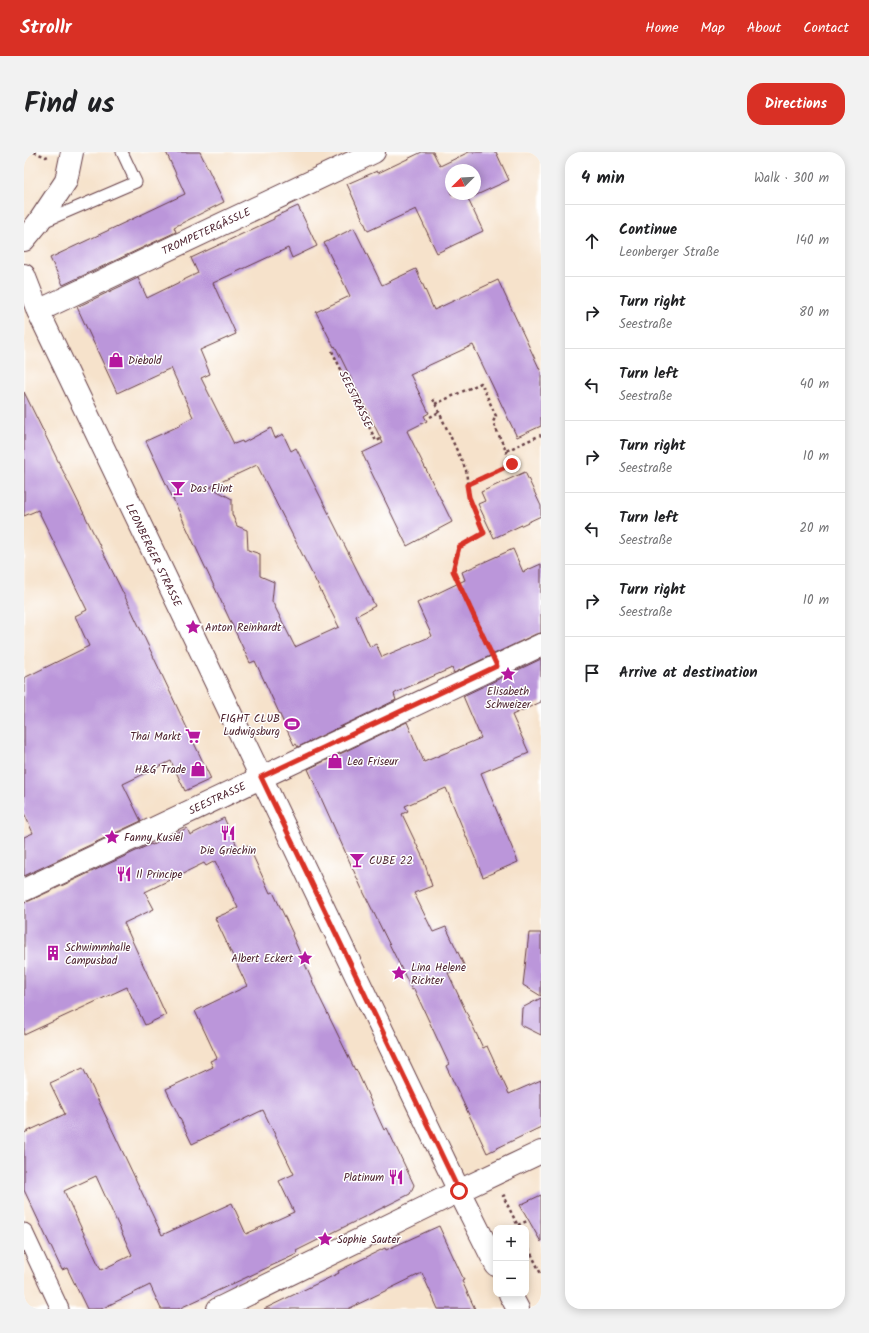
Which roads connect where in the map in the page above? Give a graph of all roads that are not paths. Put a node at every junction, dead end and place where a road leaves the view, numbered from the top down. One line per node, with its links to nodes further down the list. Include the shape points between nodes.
1 (122, 152): 4 (lane, via 136,182)
2 (374, 152): 7 (street, TROMPETERGÄSSLE)
3 (62, 153): 4 (street, via 66,181)
4 (38, 223): 5 (street)
5 (24, 240)
6 (24, 276): 7 (street, LEONBERGER STRASSE)
7 (38, 311): 9 (street, LEONBERGER STRASSE)
8 (541, 645): 9 (street, SEESTRASSE)
9 (261, 777): 10 (street, SEESTRASSE); 12 (street, LEONBERGER STRASSE)
10 (24, 890)
11 (541, 1152): 12 (street)
12 (459, 1191): 14 (street, LEONBERGER STRASSE); 17 (street)
13 (24, 1232): 16 (street)
14 (494, 1261)
15 (512, 1297): 18 (street)
16 (60, 1309)
17 (218, 1309)
18 (518, 1309)

